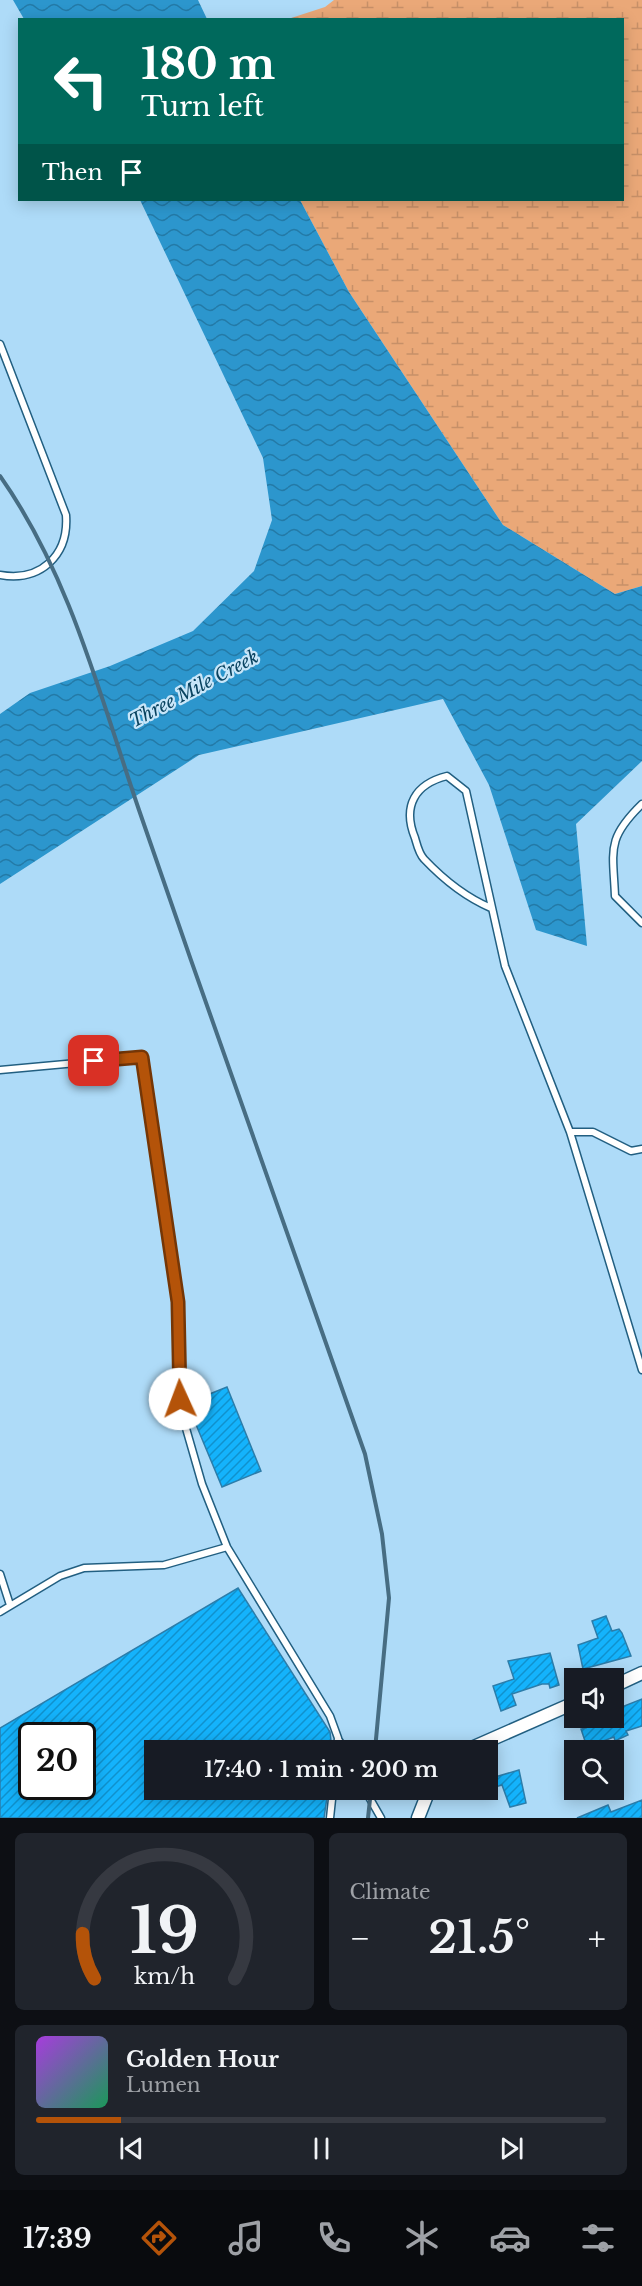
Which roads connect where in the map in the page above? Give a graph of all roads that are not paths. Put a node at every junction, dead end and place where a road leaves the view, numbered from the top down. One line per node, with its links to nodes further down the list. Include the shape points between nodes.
1 (0, 344): 2 (lane, via 66,515 67,529 50,564 15,577)
2 (0, 575)
3 (642, 804): 5 (lane, via 613,841 615,896)
4 (491, 908): 4 (lane, via 468,898 422,857 409,824 413,797 430,781 447,776 466,791); 7 (lane, via 505,966)
5 (642, 924)
6 (0, 1070): 10 (lane, via 142,1057 178,1302 181,1411 202,1484)
7 (570, 1132): 8 (lane, via 593,1132 631,1151); 9 (lane)
8 (642, 1149)
9 (642, 1370)
10 (227, 1547): 12 (lane, via 164,1565 84,1568 60,1576); 17 (lane, via 330,1716)
11 (0, 1574): 12 (lane)
12 (10, 1605): 13 (lane)
13 (0, 1612)
14 (642, 1673): 15 (street)
15 (624, 1681)
16 (564, 1707): 18 (street)
17 (338, 1738)
18 (490, 1740)
19 (332, 1800): 22 (lane)
20 (371, 1800): 23 (lane)
21 (425, 1800): 24 (street)
22 (330, 1818)
23 (381, 1818)
24 (418, 1818)

